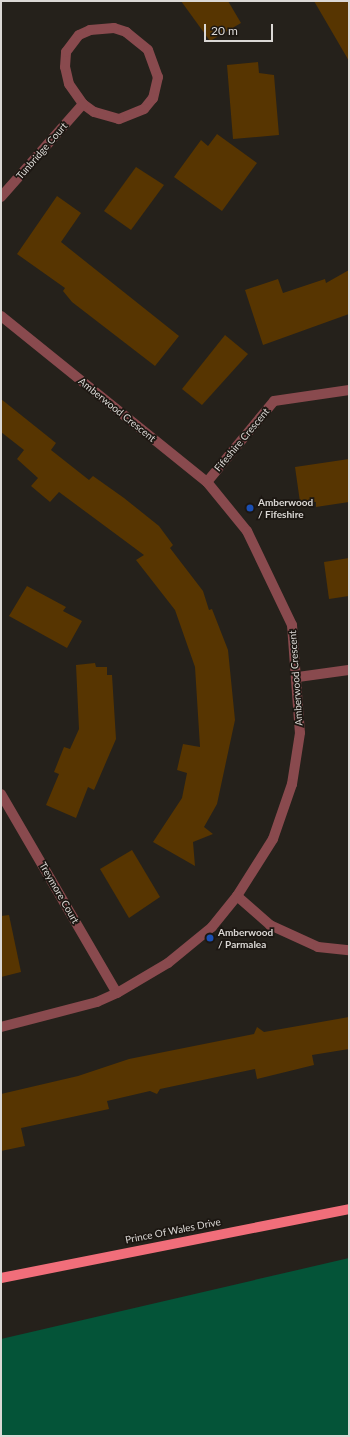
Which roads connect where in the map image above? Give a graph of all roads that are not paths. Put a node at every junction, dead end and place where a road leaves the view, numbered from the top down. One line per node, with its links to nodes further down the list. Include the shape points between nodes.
1 (83, 104): 1 (street, via 100,115 119,119 144,109 153,98 158,77 148,50 126,32 114,28 79,35 66,52 65,67 69,84); 2 (street, Tunbridge Court)
2 (1, 197)
3 (1, 316): 5 (street, Amberwood Crescent)
4 (349, 390): 5 (street, Fifeshire Crescent, via 274,401)
5 (207, 482): 7 (street, Amberwood Crescent, via 246,531 292,625)
6 (349, 670): 7 (street)
7 (298, 677): 9 (street, Amberwood Crescent, via 300,732 292,784 273,839)
8 (1, 794): 11 (street, Treymore Court)
9 (237, 896): 10 (street, via 270,925 318,947); 11 (street, Amberwood Crescent, via 212,927 168,963)
10 (349, 950)
11 (116, 993): 12 (street, Amberwood Crescent, via 97,1002)
12 (1, 1027)
13 (349, 1209): 14 (main road, Prince Of Wales Drive)
14 (1, 1278)

